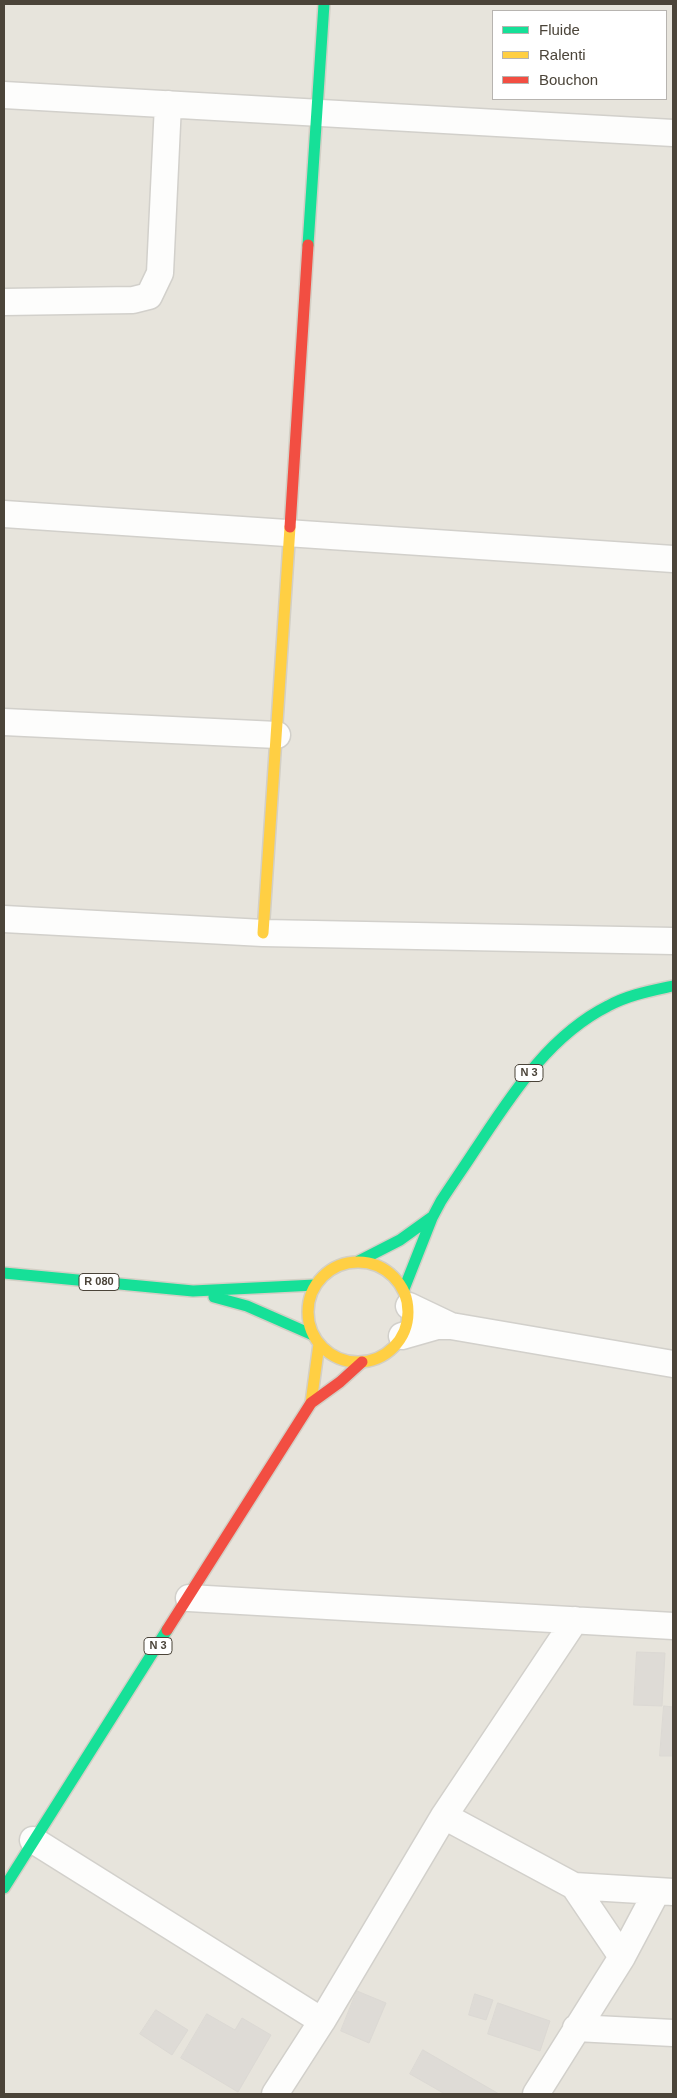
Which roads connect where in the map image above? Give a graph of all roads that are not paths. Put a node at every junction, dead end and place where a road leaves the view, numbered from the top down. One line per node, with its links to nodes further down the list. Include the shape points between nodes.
1 (324, 4): 4 (main road)
2 (4, 95): 3 (street)
3 (168, 104): 4 (street); 6 (street, via 160,274 149,296 134,300)
4 (318, 113): 5 (street); 8 (main road)
5 (673, 133)
6 (4, 302)
7 (4, 514): 8 (street)
8 (290, 533): 9 (street); 11 (main road)
9 (673, 559)
10 (4, 722): 11 (street)
11 (277, 735): 13 (main road)
12 (4, 919): 13 (street)
13 (263, 933): 14 (street)
14 (673, 941)
15 (673, 986): 16 (main road, N 3, via 630,994 590,1014 551,1048 513,1092)
16 (432, 1217): 17 (main road, N 3, via 400,1240); 21 (main road, N 3)
17 (359, 1261): 19 (main road, via 332,1268); 21 (main road, via 385,1269 395,1278)
18 (4, 1274): 20 (main road, R 080)
19 (315, 1285): 20 (main road); 24 (main road, via 307,1305 308,1320)
20 (193, 1291): 24 (main road, via 248,1306)
21 (406, 1298): 22 (street); 23 (main road, via 406,1329)
22 (451, 1326): 23 (street, via 437,1326); 26 (street)
23 (402, 1336): 25 (main road, via 388,1352)
24 (316, 1339): 25 (main road, via 333,1356); 27 (main road, N 3)
25 (362, 1362): 27 (main road, N 3)
26 (673, 1364)
27 (311, 1402): 28 (main road, N 3)
28 (188, 1598): 29 (street); 32 (main road, N 3)
29 (576, 1620): 30 (street); 31 (street)
30 (673, 1626)
31 (444, 1816): 33 (street); 37 (street)
32 (33, 1840): 34 (main road, N 3); 37 (street)
33 (574, 1886): 35 (street); 36 (street)
34 (4, 1888)
35 (665, 1892): 36 (street)
36 (622, 1957): 38 (street)
37 (322, 2021): 40 (street)
38 (576, 2028): 39 (street); 41 (street)
39 (673, 2034)
40 (275, 2094)
41 (536, 2094)

